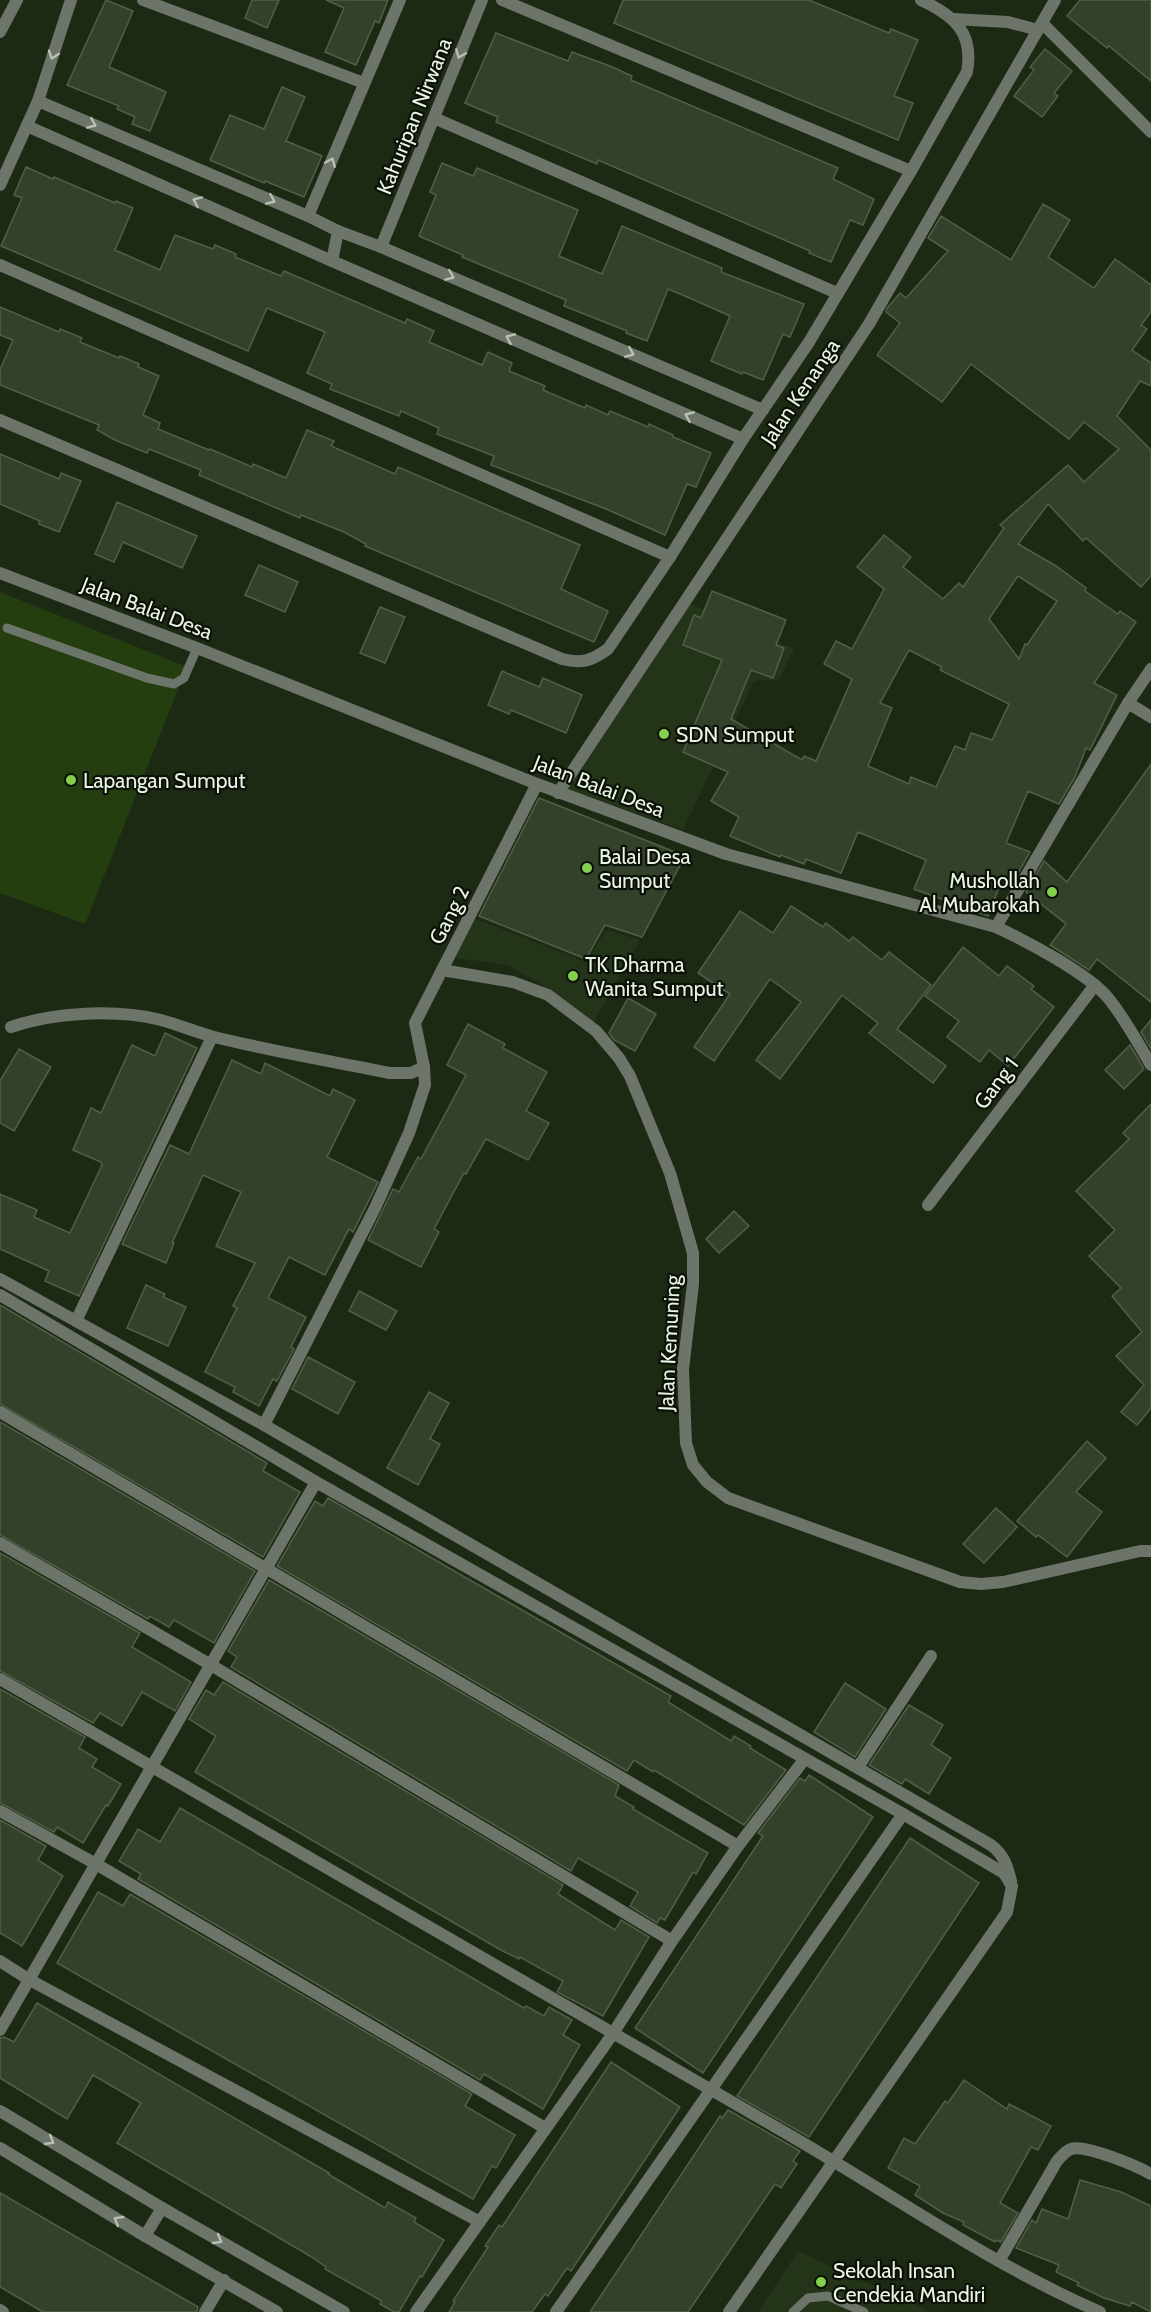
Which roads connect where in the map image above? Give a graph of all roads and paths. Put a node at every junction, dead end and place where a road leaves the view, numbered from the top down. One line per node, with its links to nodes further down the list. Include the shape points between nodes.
1 (17, 0): 11 (street)
2 (72, 0): 13 (street, one-way to 13)
3 (142, 0): 12 (street)
4 (400, 0): 12 (street)
5 (482, 0): 14 (street, Kahuripan Nirwana, one-way to 14)
6 (502, 0): 17 (street)
7 (921, 0): 9 (street)
8 (1055, 0): 10 (street, Jalan Kenanga)
9 (953, 19): 10 (street); 17 (street, via 966,37 970,56 967,72)
10 (1040, 26): 16 (street); 36 (street, Jalan Kenanga, via 868,324)
11 (0, 32)
12 (364, 83): 19 (street, one-way to 12)
13 (38, 101): 15 (street); 19 (street, one-way to 19)
14 (434, 118): 21 (street, Kahuripan Nirwana); 24 (street)
15 (27, 126): 18 (street); 22 (street, one-way to 15)
16 (1151, 132)
17 (911, 171): 24 (street)
18 (0, 184)
19 (308, 216): 20 (street)
20 (338, 231): 21 (street); 22 (street)
21 (381, 247): 25 (street, one-way to 25)
22 (332, 261): 27 (street, one-way to 22)
23 (0, 265): 28 (street)
24 (837, 293): 25 (street)
25 (764, 410): 27 (street)
26 (0, 420): 28 (street, via 579,663 593,660 608,649)
27 (743, 439): 28 (street)
28 (670, 557)
29 (0, 573): 31 (street, Jalan Balai Desa)
30 (7, 628): 31 (lane, via 174,684 184,678)
31 (197, 648): 35 (street, Jalan Balai Desa)
32 (1151, 669): 33 (street)
33 (1128, 703): 34 (street); 37 (street)
34 (1151, 717)
35 (537, 784): 36 (street, Jalan Balai Desa); 38 (street, Gang 2)
36 (558, 792): 37 (street, Jalan Balai Desa, via 726,854)
37 (996, 927): 39 (street, Jalan Balai Desa, via 1021,938)
38 (442, 970): 43 (street, Gang 2, via 416,1023); 52 (street, Jalan Kemuning, via 513,982 548,995 596,1031 630,1076 670,1173 693,1253 684,1369 686,1443 693,1465 707,1482 728,1498 960,1582 1003,1582)
39 (1095, 985): 42 (street, Jalan Balai Desa, via 1108,998); 44 (street, Gang 1)
40 (11, 1027): 41 (street, via 31,1020 131,1014)
41 (212, 1036): 43 (street, via 389,1072 411,1073); 47 (street)
42 (1151, 1065)
43 (424, 1067): 49 (street, Gang 2, via 425,1085 409,1133)
44 (928, 1205)
45 (0, 1279): 47 (street)
46 (0, 1295): 50 (street)
47 (76, 1321): 49 (street)
48 (0, 1412): 53 (street)
49 (264, 1425): 59 (street)
50 (316, 1482): 53 (street); 57 (street)
51 (0, 1543): 55 (street)
52 (1151, 1551)
53 (266, 1568): 55 (street); 62 (street)
54 (931, 1656): 59 (street)
55 (211, 1665): 58 (street); 65 (street)
56 (0, 1679): 58 (street)
57 (804, 1760): 61 (street); 62 (street)
58 (152, 1766): 63 (street); 69 (street)
59 (858, 1767): 64 (street, via 991,1845 1007,1864)
60 (0, 1811): 63 (street)
61 (903, 1814): 64 (street, via 1004,1873); 70 (street)
62 (738, 1846): 65 (street)
63 (96, 1864): 67 (street); 72 (street)
64 (1012, 1886): 74 (street, via 1007,1912)
65 (672, 1941): 69 (street)
66 (0, 1962): 67 (street)
67 (28, 1979): 68 (street); 77 (street)
68 (0, 2030)
69 (612, 2035): 70 (street); 72 (street)
70 (711, 2091): 74 (street); 85 (street)
71 (0, 2111): 76 (street, one-way to 76)
72 (545, 2128): 77 (street)
73 (0, 2148): 78 (street, one-way to 73)
74 (833, 2160): 79 (street); 86 (street)
75 (1151, 2174): 79 (street, via 1086,2148 1065,2152)
76 (162, 2208): 78 (street); 83 (street, one-way to 83)
77 (480, 2222): 84 (street)
78 (146, 2236): 80 (street)
79 (999, 2261): 89 (street)
80 (224, 2280): 81 (street); 82 (street)
81 (205, 2312)
82 (278, 2312)
83 (344, 2312)
84 (416, 2312)
85 (556, 2312)
86 (729, 2312)
87 (794, 2312): 88 (lane, via 808,2298 828,2296)
88 (864, 2312)
89 (1100, 2312)

